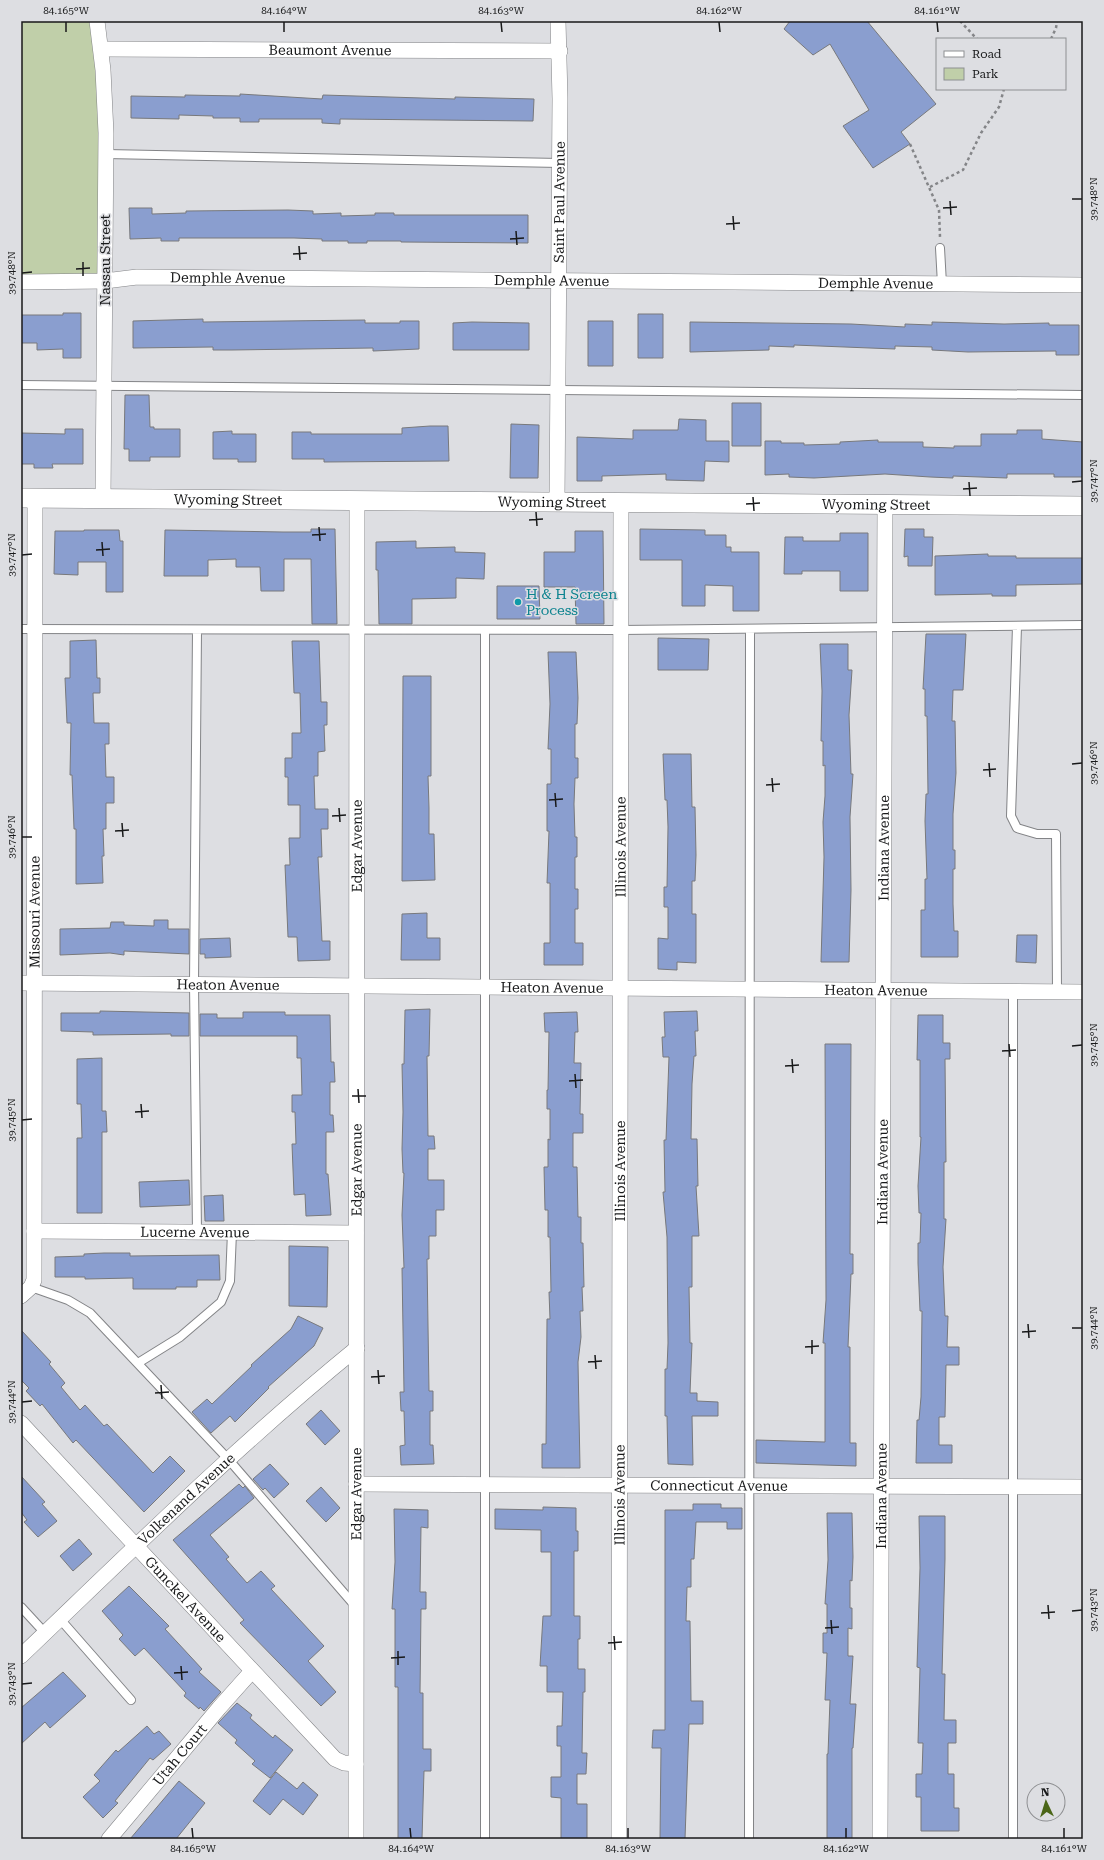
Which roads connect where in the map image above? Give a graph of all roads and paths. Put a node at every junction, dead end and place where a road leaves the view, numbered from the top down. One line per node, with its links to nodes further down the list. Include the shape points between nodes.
1 (97, 21): 7 (street, Nassau Street)
2 (558, 21): 8 (street, Saint Paul Avenue)
3 (960, 21): 5 (path)
4 (1056, 21): 6 (path)
5 (976, 38)
6 (1051, 38)
7 (101, 50): 8 (street, Beaumont Avenue); 11 (street, Nassau Street)
8 (560, 51): 12 (street, Saint Paul Avenue)
9 (1004, 90): 13 (path, via 999,107 981,133 963,170)
10 (910, 144): 13 (path)
11 (106, 154): 12 (lane); 16 (street, Nassau Street)
12 (560, 163): 15 (street, Saint Paul Avenue)
13 (930, 187): 14 (path, via 939,210)
14 (940, 248): 18 (lane)
15 (559, 280): 16 (street, Demphle Avenue, via 137,277); 18 (street, Demphle Avenue); 22 (street, Saint Paul Avenue)
16 (105, 281): 17 (street, Demphle Avenue); 21 (street, Nassau Street)
17 (21, 282)
18 (942, 284): 19 (street, Demphle Avenue)
19 (1083, 285)
20 (21, 385): 21 (lane)
21 (104, 387): 22 (lane); 25 (street, Nassau Street)
22 (559, 390): 23 (lane); 27 (street, Saint Paul Avenue)
23 (1083, 395)
24 (28, 498): 25 (street, Wyoming Street); 35 (street, Missouri Avenue)
25 (104, 499): 26 (street, Wyoming Street)
26 (357, 501): 27 (street, Wyoming Street); 37 (street, Edgar Avenue)
27 (557, 502): 28 (street, Wyoming Street)
28 (621, 502): 29 (street, Wyoming Street); 39 (street, Illinois Avenue)
29 (884, 505): 30 (street, Wyoming Street); 33 (street, Indiana Avenue)
30 (1083, 506)
31 (1083, 625): 32 (lane)
32 (1016, 626): 33 (lane); 48 (lane, via 1011,816 1017,828 1037,834 1056,834)
33 (884, 628): 34 (lane); 46 (street, Indiana Avenue)
34 (750, 629): 39 (lane); 45 (lane)
35 (28, 630): 36 (lane); 40 (street, Missouri Avenue)
36 (197, 630): 37 (lane); 41 (lane)
37 (356, 630): 38 (lane); 42 (street, Edgar Avenue)
38 (485, 630): 39 (lane); 43 (lane)
39 (620, 630): 44 (street, Illinois Avenue)
40 (28, 983): 41 (street, Heaton Avenue); 50 (street, Missouri Avenue)
41 (194, 984): 42 (street, Heaton Avenue); 51 (lane)
42 (356, 985): 43 (street, Heaton Avenue); 53 (street, Edgar Avenue)
43 (485, 986): 44 (street, Heaton Avenue); 60 (lane)
44 (620, 987): 45 (street, Heaton Avenue); 61 (street, Illinois Avenue)
45 (751, 988): 46 (street, Heaton Avenue); 62 (lane)
46 (883, 990): 47 (street, Heaton Avenue); 63 (street, Indiana Avenue)
47 (1013, 991): 48 (street, Heaton Avenue); 64 (lane)
48 (1057, 991): 49 (street, Heaton Avenue)
49 (1083, 992)
50 (34, 1231): 51 (street, Lucerne Avenue); 54 (street, Missouri Avenue, via 34,1280)
51 (197, 1232): 52 (street, Lucerne Avenue)
52 (232, 1232): 53 (street, Lucerne Avenue); 56 (lane, via 230,1281 221,1302 180,1337)
53 (356, 1232): 55 (street, Edgar Avenue)
54 (26, 1292): 56 (lane, via 68,1300 90,1313)
55 (356, 1348): 58 (street, Volkenand Avenue, via 308,1387); 59 (street, Edgar Avenue)
56 (138, 1363): 58 (lane)
57 (21, 1423): 66 (street, Gunckel Avenue)
58 (229, 1460): 66 (street, Volkenand Avenue); 68 (lane)
59 (356, 1484): 60 (street, Connecticut Avenue); 68 (street, Edgar Avenue)
60 (485, 1485): 61 (street, Connecticut Avenue); 77 (lane)
61 (619, 1485): 62 (street, Connecticut Avenue); 78 (street, Illinois Avenue)
62 (749, 1486): 63 (street, Connecticut Avenue); 79 (lane)
63 (882, 1486): 64 (street, Connecticut Avenue); 80 (street, Indiana Avenue)
64 (1013, 1487): 65 (street, Connecticut Avenue); 81 (lane)
65 (1083, 1487)
66 (136, 1546): 69 (street, Volkenand Avenue); 72 (street, Gunckel Avenue)
67 (21, 1607): 70 (lane)
68 (356, 1608): 74 (street, Edgar Avenue)
69 (60, 1619): 70 (street, Volkenand Avenue); 73 (lane)
70 (45, 1633): 71 (street, Volkenand Avenue)
71 (21, 1656)
72 (252, 1671): 74 (street, Gunckel Avenue, via 335,1759); 75 (street, Utah Court)
73 (131, 1700)
74 (356, 1764): 76 (street, Edgar Avenue)
75 (109, 1839)
76 (356, 1839)
77 (485, 1839)
78 (619, 1839)
79 (749, 1839)
80 (880, 1839)
81 (1013, 1839)

